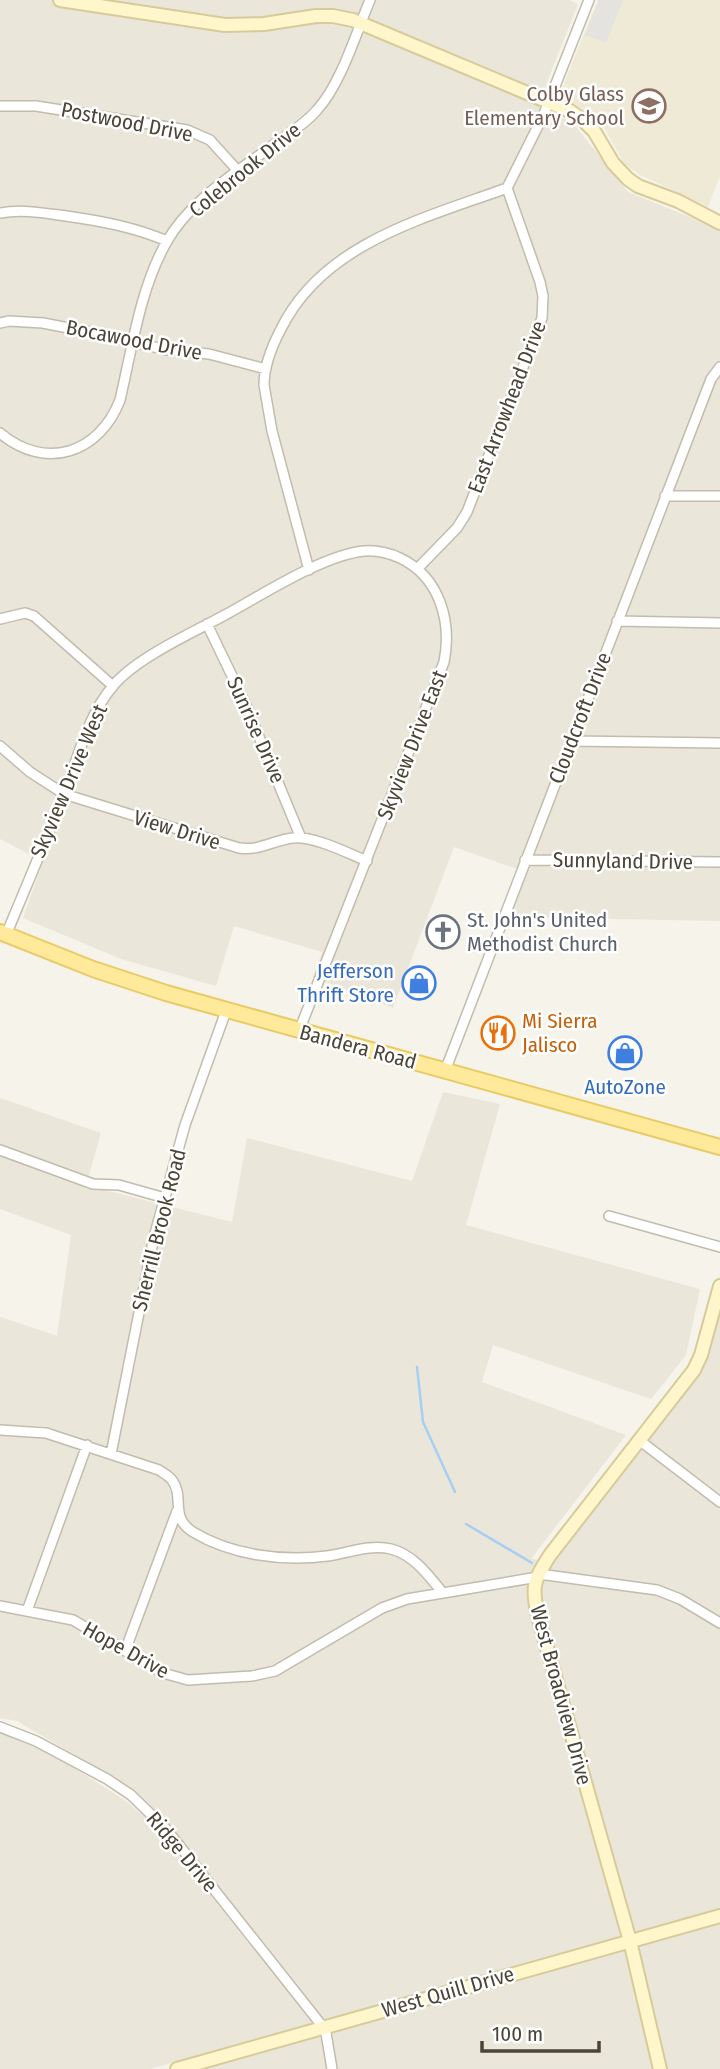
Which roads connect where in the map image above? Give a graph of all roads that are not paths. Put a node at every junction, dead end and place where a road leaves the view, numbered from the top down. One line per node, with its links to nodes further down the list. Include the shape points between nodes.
1 (60, 0): 4 (street, via 225,25 316,16)
2 (370, 0): 4 (street, Colebrook Drive)
3 (589, 0): 5 (street)
4 (360, 23): 5 (street); 7 (street, Colebrook Drive, via 321,106)
5 (548, 102): 8 (street); 10 (street, via 583,120 628,179)
6 (0, 106): 7 (street, Postwood Drive, via 36,106 187,130 210,140)
7 (239, 172): 11 (street, Colebrook Drive, via 187,214)
8 (507, 188): 15 (street, via 397,228 349,255 310,288 288,315); 19 (street, East Arrowhead Drive, via 540,282 542,318 467,512)
9 (0, 213): 11 (street, via 39,212 100,221)
10 (720, 223)
11 (167, 242): 13 (street, Colebrook Drive, via 149,281)
12 (0, 323): 13 (street, Bocawood Drive, via 43,323)
13 (134, 342): 15 (street, Bocawood Drive); 16 (street, Colebrook Drive, via 120,400 96,437 75,450 52,454 22,448)
14 (720, 367): 17 (street, Cloudcroft Drive, via 711,379)
15 (266, 369): 20 (street, via 264,385 272,431)
16 (0, 433)
17 (665, 496): 18 (street); 22 (street, Cloudcroft Drive)
18 (720, 496)
19 (417, 569): 20 (street, Skyview Drive East, via 377,551 350,553); 32 (street, Skyview Drive East, via 439,598 447,630 446,652)
20 (309, 570): 24 (street, Skyview Drive West)
21 (0, 619): 25 (street, via 25,613 34,617)
22 (617, 621): 23 (street); 26 (street, Cloudcroft Drive)
23 (720, 623)
24 (207, 624): 25 (street, Skyview Drive West, via 146,659); 30 (street, Sunrise Drive)
25 (113, 686): 29 (street, Skyview Drive West, via 82,743)
26 (571, 741): 27 (street); 31 (street, Cloudcroft Drive)
27 (720, 743)
28 (0, 746): 29 (street, View Drive)
29 (64, 794): 30 (street, View Drive, via 239,848 262,848); 34 (street, Skyview Drive West)
30 (300, 838): 32 (street)
31 (525, 860): 33 (street, Sunnyland Drive); 37 (street, Cloudcroft Drive)
32 (367, 861): 36 (street, Skyview Drive East)
33 (720, 862)
34 (3, 933): 35 (main road, Bandera Road, via 106,974)
35 (226, 1011): 36 (main road, Bandera Road); 40 (street, Sherrill Brook Road)
36 (299, 1031): 37 (main road, Bandera Road)
37 (445, 1071): 38 (main road, Bandera Road)
38 (720, 1147)
39 (0, 1150): 40 (street, via 93,1184 119,1185)
40 (164, 1198): 47 (street, Sherrill Brook Road)
41 (609, 1216): 42 (street)
42 (720, 1247)
43 (720, 1286): 45 (street, West Broadview Drive, via 698,1363)
44 (0, 1430): 46 (street, via 46,1433)
45 (639, 1440): 48 (street); 50 (street, West Broadview Drive)
46 (87, 1445): 47 (street); 53 (street)
47 (111, 1454): 49 (street, via 159,1470 172,1480)
48 (720, 1502)
49 (178, 1509): 51 (street, via 191,1531 257,1554 301,1558 390,1548 418,1564); 55 (street)
50 (538, 1575): 51 (street, Hope Drive); 54 (street, Hope Drive, via 657,1590); 58 (street, West Broadview Drive, via 533,1591 538,1616)
51 (443, 1593): 55 (street, Hope Drive, via 382,1608 265,1674 177,1678)
52 (0, 1606): 53 (street, Hope Drive)
53 (27, 1611): 55 (street, Hope Drive, via 73,1620)
54 (720, 1623)
55 (125, 1651)
56 (0, 1727): 59 (street, Ridge Drive, via 107,1779 152,1815)
57 (720, 1916): 58 (street, West Quill Drive)
58 (630, 1941): 59 (street, West Quill Drive); 62 (street, West Broadview Drive)
59 (324, 2027): 60 (street, West Quill Drive); 61 (street, Ridge Drive)
60 (177, 2069)
61 (332, 2069)
62 (660, 2069)

